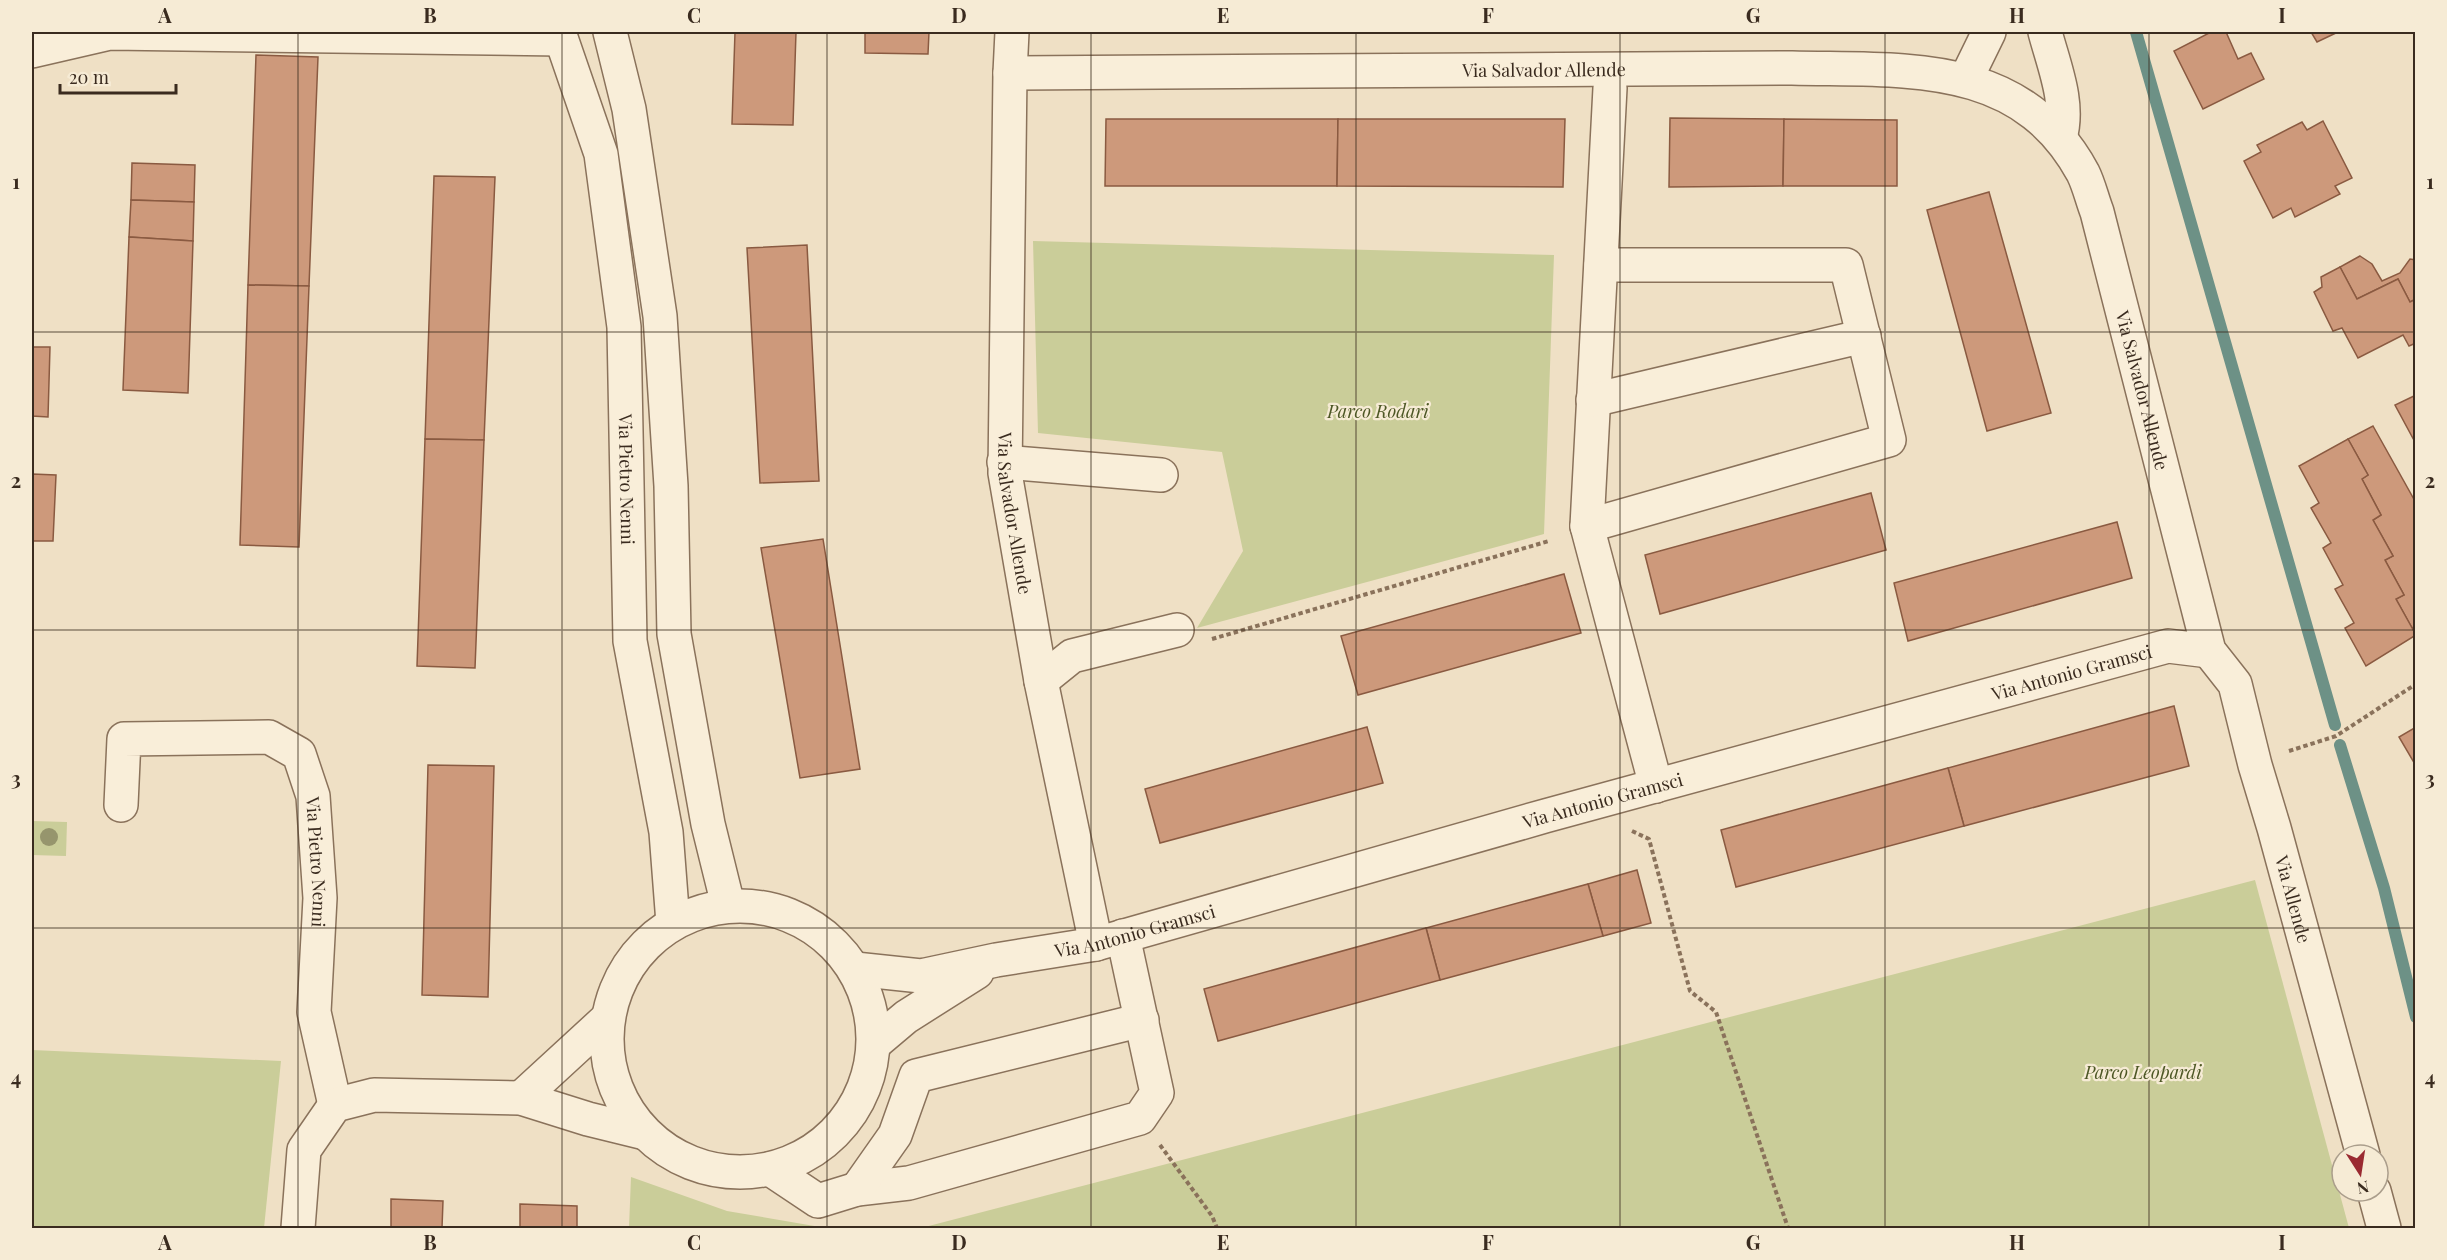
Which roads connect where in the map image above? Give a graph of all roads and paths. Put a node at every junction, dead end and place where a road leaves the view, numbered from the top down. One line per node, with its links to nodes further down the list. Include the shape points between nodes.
1 (610, 32): 26 (street, via 629,109 660,316 671,486 674,634 708,824)
2 (1012, 32): 7 (street, Via Salvador Allende)
3 (1989, 32): 8 (street)
4 (2045, 32): 10 (street, via 2064,108)
5 (560, 35): 6 (street, Via Pietro Nenni, via 110,33); 27 (street, Via Pietro Nenni, via 602,154 624,327 630,640 666,831)
6 (32, 51)
7 (1010, 73): 8 (street, Via Salvador Allende, via 1792,68 1919,72); 14 (street, Via Salvador Allende)
8 (1966, 79): 10 (street, Via Salvador Allende, via 2025,105)
9 (1610, 88): 11 (street)
10 (2060, 138): 19 (street, Via Salvador Allende, via 2083,174 2097,212)
11 (1602, 265): 12 (street, via 1846,265); 13 (street)
12 (1864, 336): 13 (street); 16 (street, via 1889,440)
13 (1593, 400): 16 (street)
14 (1004, 462): 15 (street); 20 (street, Via Salvador Allende)
15 (1161, 475)
16 (1587, 526): 23 (street)
17 (1549, 541): 18 (path, via 1192,645)
18 (1177, 630): 20 (street, via 1072,656)
19 (2209, 651): 22 (street, Via Allende, via 2235,684); 23 (street, Via Antonio Gramsci, via 2168,646)
20 (1041, 681): 28 (street, Via Salvador Allende)
21 (2415, 684): 22 (path, via 2336,736)
22 (2255, 765): 38 (street, Via Allende)
23 (1656, 786): 24 (street, Via Antonio Gramsci)
24 (1621, 795): 28 (street, Via Antonio Gramsci); 44 (path, via 1630,830 1649,839 1690,990 1716,1012)
25 (121, 805): 35 (street, Via Pietro Nenni, via 124,739 269,737 299,754 313,796 320,898 314,1012)
26 (728, 905): 27 (street); 30 (street, via 766,907 801,919 831,940)
27 (672, 923): 31 (street, via 653,937 624,973)
28 (1109, 940): 29 (street, Via Antonio Gramsci); 32 (street, Via Salvador Allende)
29 (996, 960): 30 (street, Via Antonio Gramsci, via 921,976); 33 (street, Via Antonio Gramsci, via 906,1017)
30 (855, 969): 33 (street, via 870,1005)
31 (608, 1018): 34 (street); 37 (street, via 606,1041 612,1078 625,1108)
32 (1142, 1020): 36 (street, Via Salvador Allende, via 1157,1093); 40 (street, via 916,1077 895,1135)
33 (874, 1044): 39 (street, via 866,1082 843,1124 823,1144)
34 (521, 1098): 35 (street, via 374,1095); 37 (street)
35 (335, 1105): 42 (street, via 304,1150)
36 (1140, 1118): 40 (street, via 909,1183); 43 (path, via 1212,1216)
37 (645, 1133): 39 (street, via 661,1147 695,1165 732,1172)
38 (2360, 1143)
39 (770, 1169): 40 (street, via 818,1201)
40 (857, 1189)
41 (2377, 1203): 45 (street)
42 (298, 1228)
43 (1216, 1228)
44 (1788, 1228)
45 (2384, 1228)

